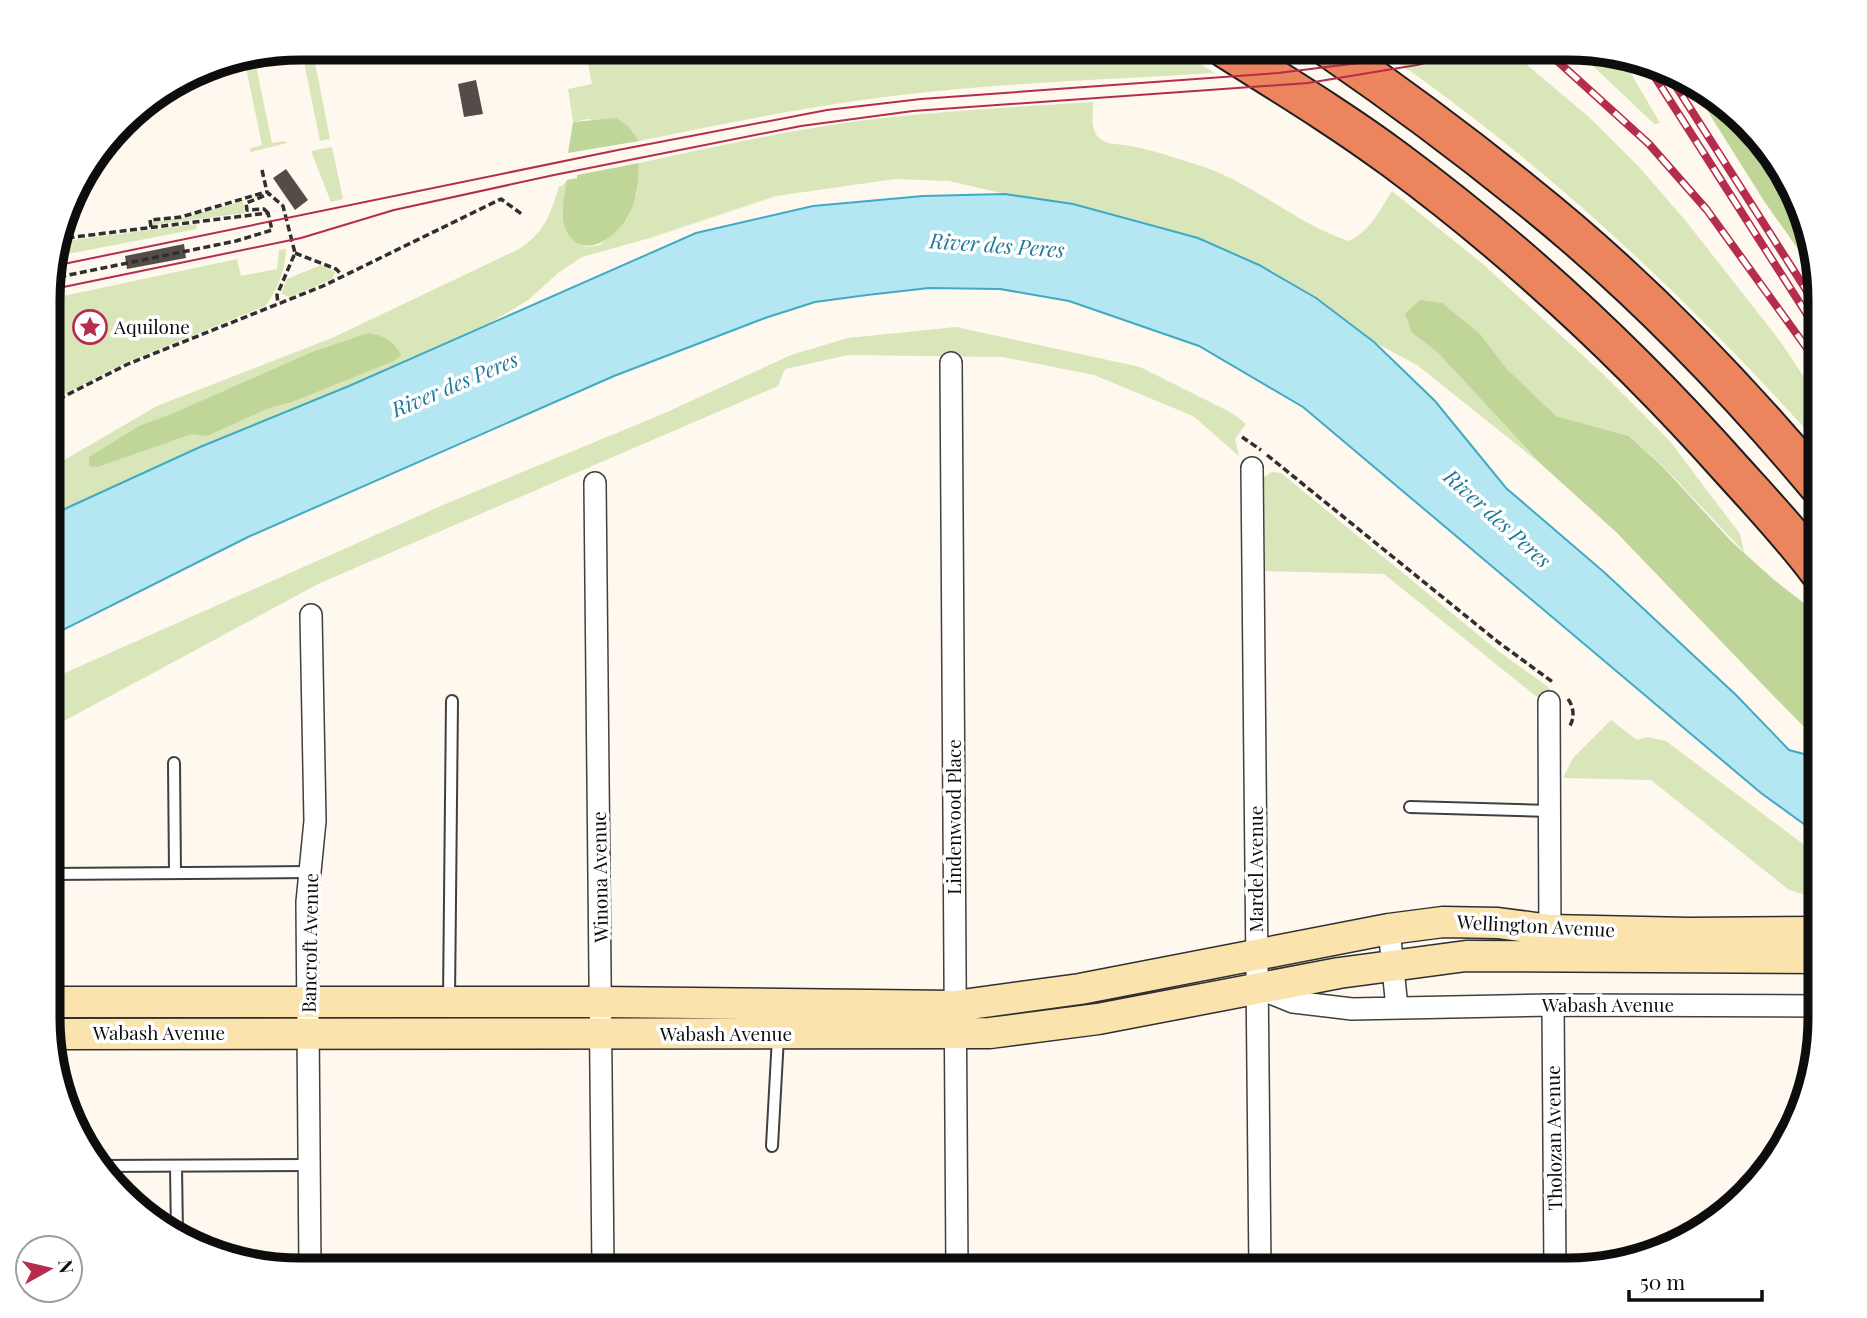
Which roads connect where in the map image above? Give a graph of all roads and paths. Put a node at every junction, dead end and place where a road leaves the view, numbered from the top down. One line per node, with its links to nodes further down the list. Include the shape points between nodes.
1 (1244, 60): 19 (highway, via 1394,159 1572,307 1643,373)
2 (1346, 60): 17 (highway, via 1505,178 1598,257 1737,393)
3 (262, 170): 4 (path)
4 (268, 193): 5 (path, via 246,203 247,210); 7 (path, via 181,217 150,220); 9 (path, via 283,206)
5 (268, 213): 7 (path); 10 (path, via 272,230)
6 (523, 215): 11 (path, via 501,199)
7 (151, 227): 8 (path)
8 (68, 238)
9 (295, 253): 11 (path); 12 (path, via 277,295)
10 (61, 276)
11 (343, 276): 12 (path)
12 (278, 304): 14 (path, via 128,364)
13 (951, 363): 44 (street, Lindenwood Place)
14 (60, 398)
15 (1242, 437): 21 (path)
16 (1252, 468): 33 (street, Mardel Avenue)
17 (1807, 472)
18 (595, 483): 40 (street, Winona Avenue)
19 (1807, 557)
20 (312, 615): 27 (street, Bancroft Avenue, via 315,821)
21 (1559, 696): 23 (street); 23 (path, via 1573,707 1572,724)
22 (452, 701): 39 (lane)
23 (1549, 744): 26 (street)
24 (174, 763): 28 (lane)
25 (1410, 807): 26 (lane)
26 (1550, 811): 32 (street)
27 (311, 872): 28 (lane); 38 (street, Bancroft Avenue)
28 (175, 873): 29 (lane)
29 (60, 874)
30 (1389, 929): 32 (main road, Wellington Avenue, via 1443,922 1498,923); 33 (main road, Wellington Avenue); 35 (street)
31 (1807, 932): 32 (main road, Wellington Avenue, via 1689,933)
32 (1550, 943): 34 (main road, Wellington Avenue); 35 (main road, Wellington Avenue)
33 (1256, 954): 36 (street, Mardel Avenue); 44 (main road, Wabash Avenue)
34 (1807, 957)
35 (1392, 965): 36 (main road, Wellington Avenue); 43 (street)
36 (1258, 988): 43 (street, Wabash Avenue, via 1293,1002 1352,1009); 44 (main road, Wabash Avenue, via 1098,1019 990,1033); 57 (street, Mardel Avenue)
37 (60, 1002): 38 (main road, Wabash Avenue)
38 (308, 1002): 39 (main road, Wabash Avenue); 45 (street, Bancroft Avenue)
39 (449, 1002): 40 (main road, Wabash Avenue)
40 (600, 1002): 44 (main road, Wabash Avenue); 47 (street, Winona Avenue)
41 (1553, 1005): 42 (street, Wabash Avenue); 43 (street, Wabash Avenue); 58 (street, Tholozan Avenue)
42 (1807, 1006)
43 (1397, 1008)
44 (955, 1019): 48 (main road, Wabash Avenue); 56 (street, Lindenwood Place)
45 (308, 1032): 46 (main road, Wabash Avenue); 47 (main road, Wabash Avenue); 50 (street, Bancroft Avenue)
46 (60, 1034)
47 (600, 1034): 48 (main road, Wabash Avenue); 55 (street, Winona Avenue)
48 (779, 1034): 49 (lane)
49 (772, 1146)
50 (310, 1165): 52 (lane); 54 (street, Bancroft Avenue)
51 (110, 1166): 52 (lane)
52 (176, 1166): 53 (lane)
53 (177, 1225)
54 (310, 1258)
55 (603, 1258)
56 (957, 1258)
57 (1260, 1258)
58 (1555, 1258)

